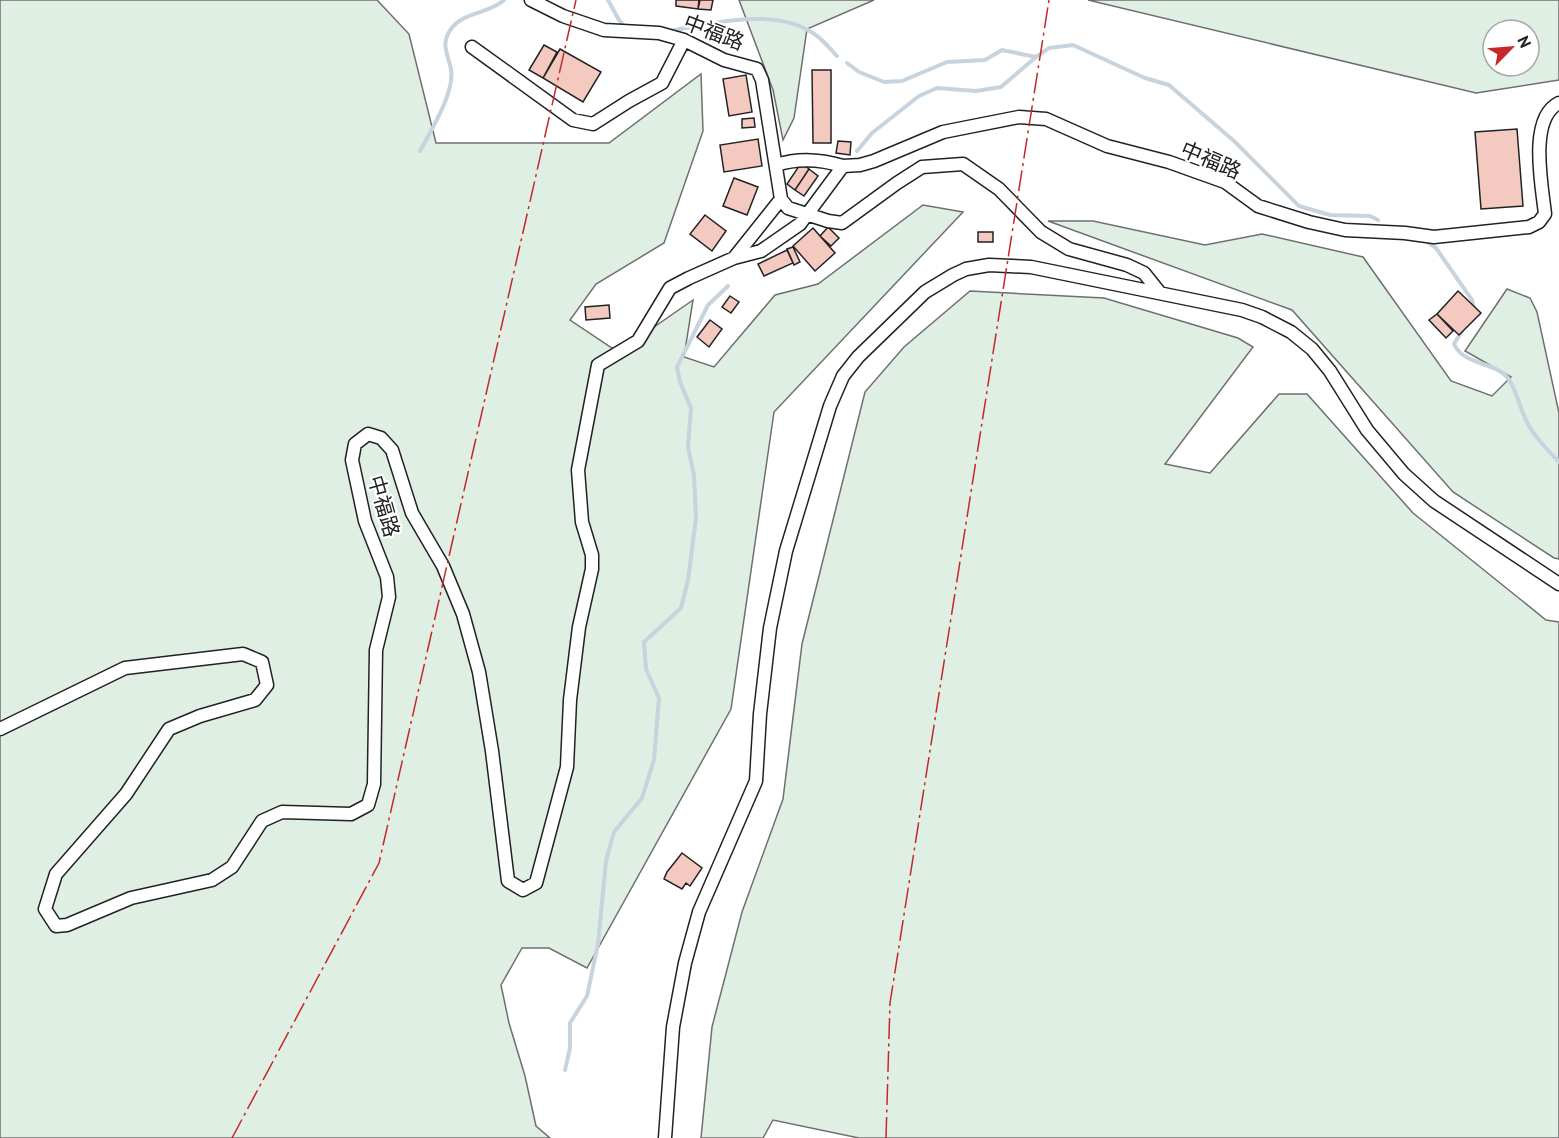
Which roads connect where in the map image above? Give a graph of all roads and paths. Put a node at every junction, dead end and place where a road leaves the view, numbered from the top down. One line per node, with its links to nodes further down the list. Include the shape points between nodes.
1 (531, 0): 2 (street, 中福路, via 604,30 659,33)
2 (684, 40): 3 (street, via 662,83 593,124 573,120); 5 (street, 中福路, via 724,60 757,69)
3 (472, 47)
4 (1559, 103): 6 (street, 中福路, via 1543,123 1539,149 1545,214 1539,222 1529,227 1434,237 1345,230 1309,222 1258,206 1225,182 1107,146 1046,119 1019,117 943,132 873,161)
5 (776, 165): 6 (street, via 794,160); 7 (street, 中福路)
6 (843, 166): 8 (street, 中福路)
7 (781, 199): 8 (street, via 788,208); 9 (street, 中福路)
8 (807, 213): 9 (street, 中福路, via 801,224 761,251); 10 (street, via 842,223 922,167 963,164 999,189 1041,232 1070,249 1144,273)
9 (734, 258): 12 (street, 中福路, via 670,288 638,340 598,365 578,470 582,522 592,569 579,627 567,767 536,883 523,890 508,881 480,672 466,623 443,566 412,513 392,450 381,438 368,434 355,444 352,460 365,521 387,578 389,597 376,650 374,784 368,805 351,814 282,812 262,821 232,867 212,880 131,898 56,926 45,909 56,874 126,794 169,729 255,700 267,685 262,662 243,654 125,668)
10 (1160, 293): 11 (street, via 1242,310 1291,332 1312,348 1367,430 1404,474 1434,501); 13 (street, via 1031,267 988,265 966,269 925,292 843,376 830,406 786,551 770,628 756,781 699,912 685,963 672,1027)
11 (1559, 584)
12 (0, 729)
13 (665, 1138)

